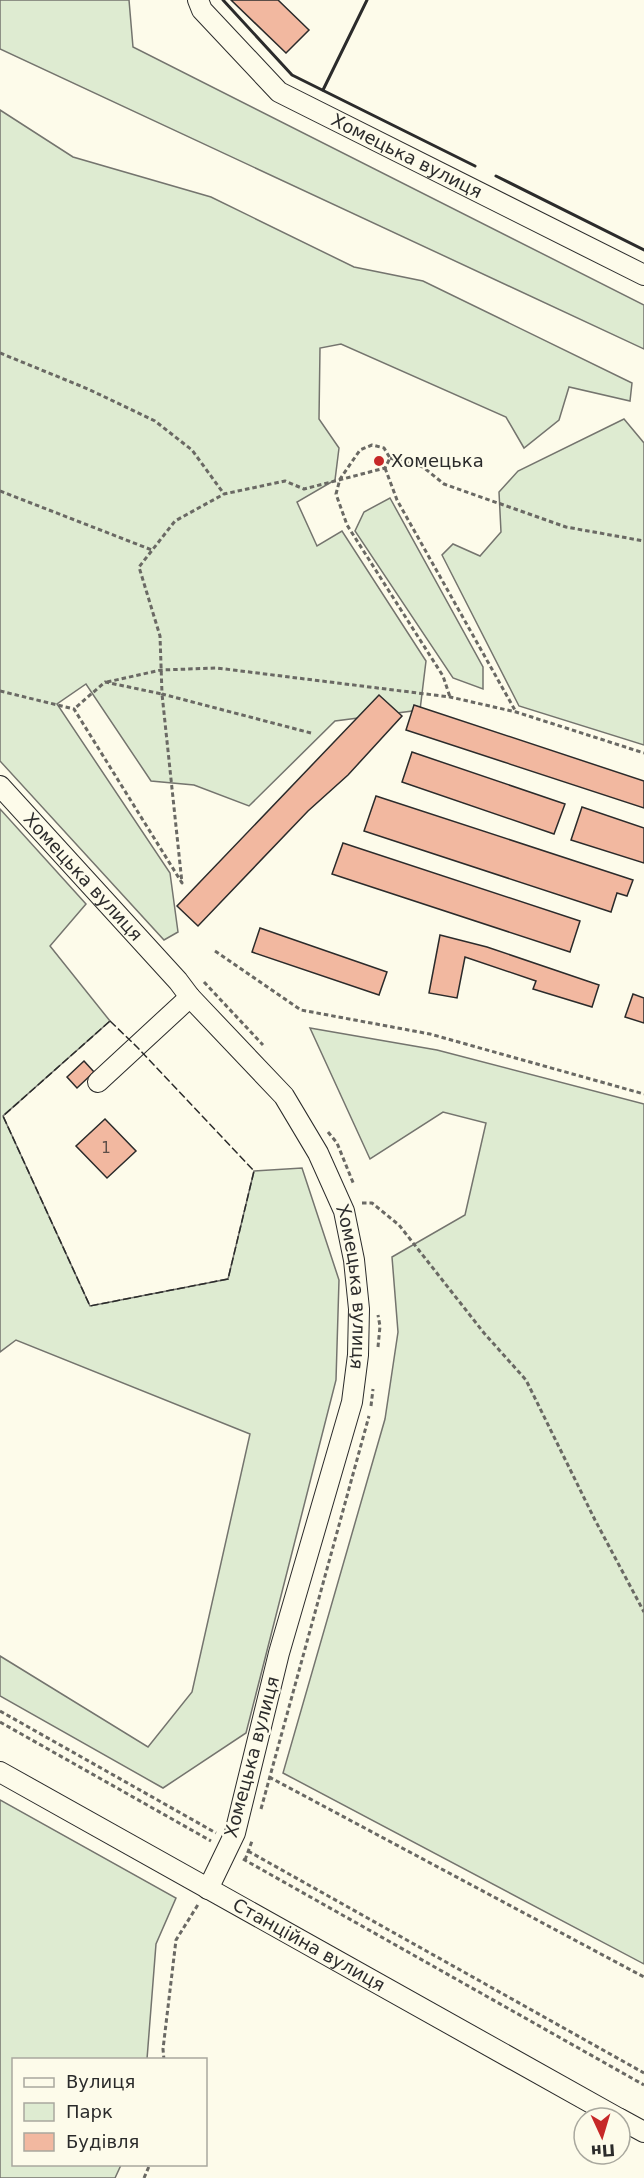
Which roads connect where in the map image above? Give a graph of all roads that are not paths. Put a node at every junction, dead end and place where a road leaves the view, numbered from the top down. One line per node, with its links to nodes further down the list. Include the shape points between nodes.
1 (198, 0): 2 (street, Хомецька вулиця, via 202,10 279,92)
2 (644, 275)
3 (0, 786): 4 (street, Хомецька вулиця)
4 (190, 997): 5 (street); 7 (street, Хомецька вулиця, via 284,1096 318,1153 344,1211 359,1308 352,1402 279,1653 229,1846)
5 (98, 1082)
6 (0, 1772): 7 (street, Станційна вулиця)
7 (208, 1889): 8 (street, Станційна вулиця)
8 (596, 2106)

